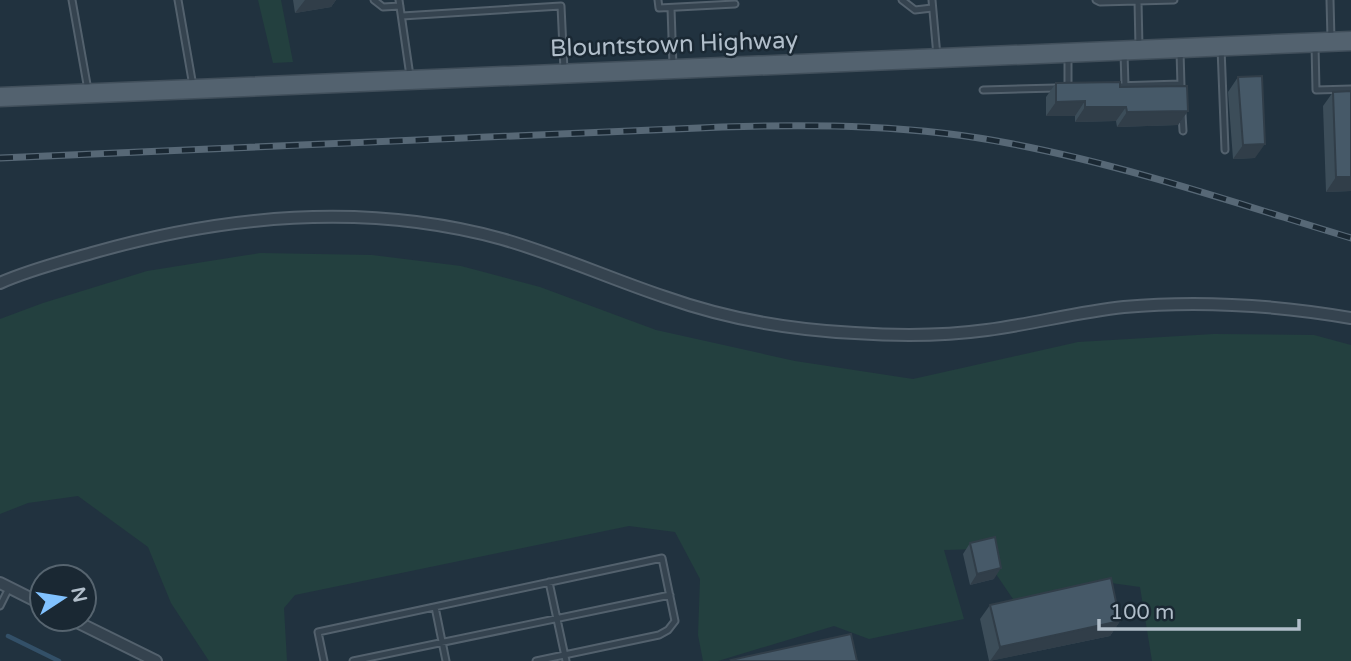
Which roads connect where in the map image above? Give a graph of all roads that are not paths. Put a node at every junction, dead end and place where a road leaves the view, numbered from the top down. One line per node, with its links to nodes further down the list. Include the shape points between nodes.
1 (72, 0): 34 (lane)
2 (178, 0): 31 (lane)
3 (374, 0): 11 (lane, via 383,7)
4 (658, 0): 13 (lane, via 659,8)
5 (902, 0): 14 (lane, via 915,10)
6 (932, 0): 14 (lane)
7 (1096, 0): 10 (lane)
8 (1174, 0): 10 (lane)
9 (1330, 0): 17 (lane)
10 (1138, 1): 20 (lane)
11 (400, 3): 15 (lane)
12 (735, 4): 13 (lane)
13 (671, 8): 23 (lane)
14 (932, 8): 22 (lane)
15 (402, 16): 24 (lane, via 561,6); 25 (lane)
16 (1351, 41): 17 (main road, Blountstown Highway)
17 (1323, 42): 18 (main road, Blountstown Highway); 32 (lane, via 1316,90)
18 (1221, 46): 19 (main road, Blountstown Highway); 39 (lane)
19 (1180, 48): 20 (main road, Blountstown Highway); 26 (lane)
20 (1132, 50): 21 (main road, Blountstown Highway); 27 (lane)
21 (1068, 52): 22 (main road, Blountstown Highway); 29 (lane)
22 (937, 58): 23 (main road, Blountstown Highway)
23 (673, 68): 24 (main road, Blountstown Highway)
24 (564, 73): 25 (main road, Blountstown Highway)
25 (410, 79): 31 (main road, Blountstown Highway)
26 (1181, 84): 27 (lane); 35 (lane)
27 (1125, 86): 28 (lane)
28 (1102, 87)
29 (1068, 88): 30 (lane); 33 (lane)
30 (1079, 88)
31 (194, 89): 34 (main road, Blountstown Highway)
32 (1351, 89)
33 (983, 90)
34 (89, 93): 36 (main road, Blountstown Highway)
35 (1182, 96)
36 (0, 97)
37 (1182, 108): 38 (lane)
38 (1183, 131)
39 (1225, 150)
40 (0, 283): 41 (street, via 176,231 274,218 358,218 420,223 499,238 666,298 809,330 934,334 1167,304 1248,304)
41 (1351, 318)
42 (549, 582): 44 (lane, via 662,558); 47 (lane); 48 (lane)
43 (4, 586): 45 (street); 46 (lane)
44 (670, 595): 48 (lane); 51 (lane, via 675,621 668,630)
45 (28, 597)
46 (0, 606)
47 (435, 607): 50 (lane); 53 (lane, via 318,632)
48 (557, 618): 50 (lane); 51 (lane)
49 (98, 632): 52 (street)
50 (442, 642): 54 (lane); 55 (lane)
51 (565, 658): 56 (lane)
52 (156, 661)
53 (324, 661)
54 (353, 661)
55 (446, 661)
56 (536, 661)

